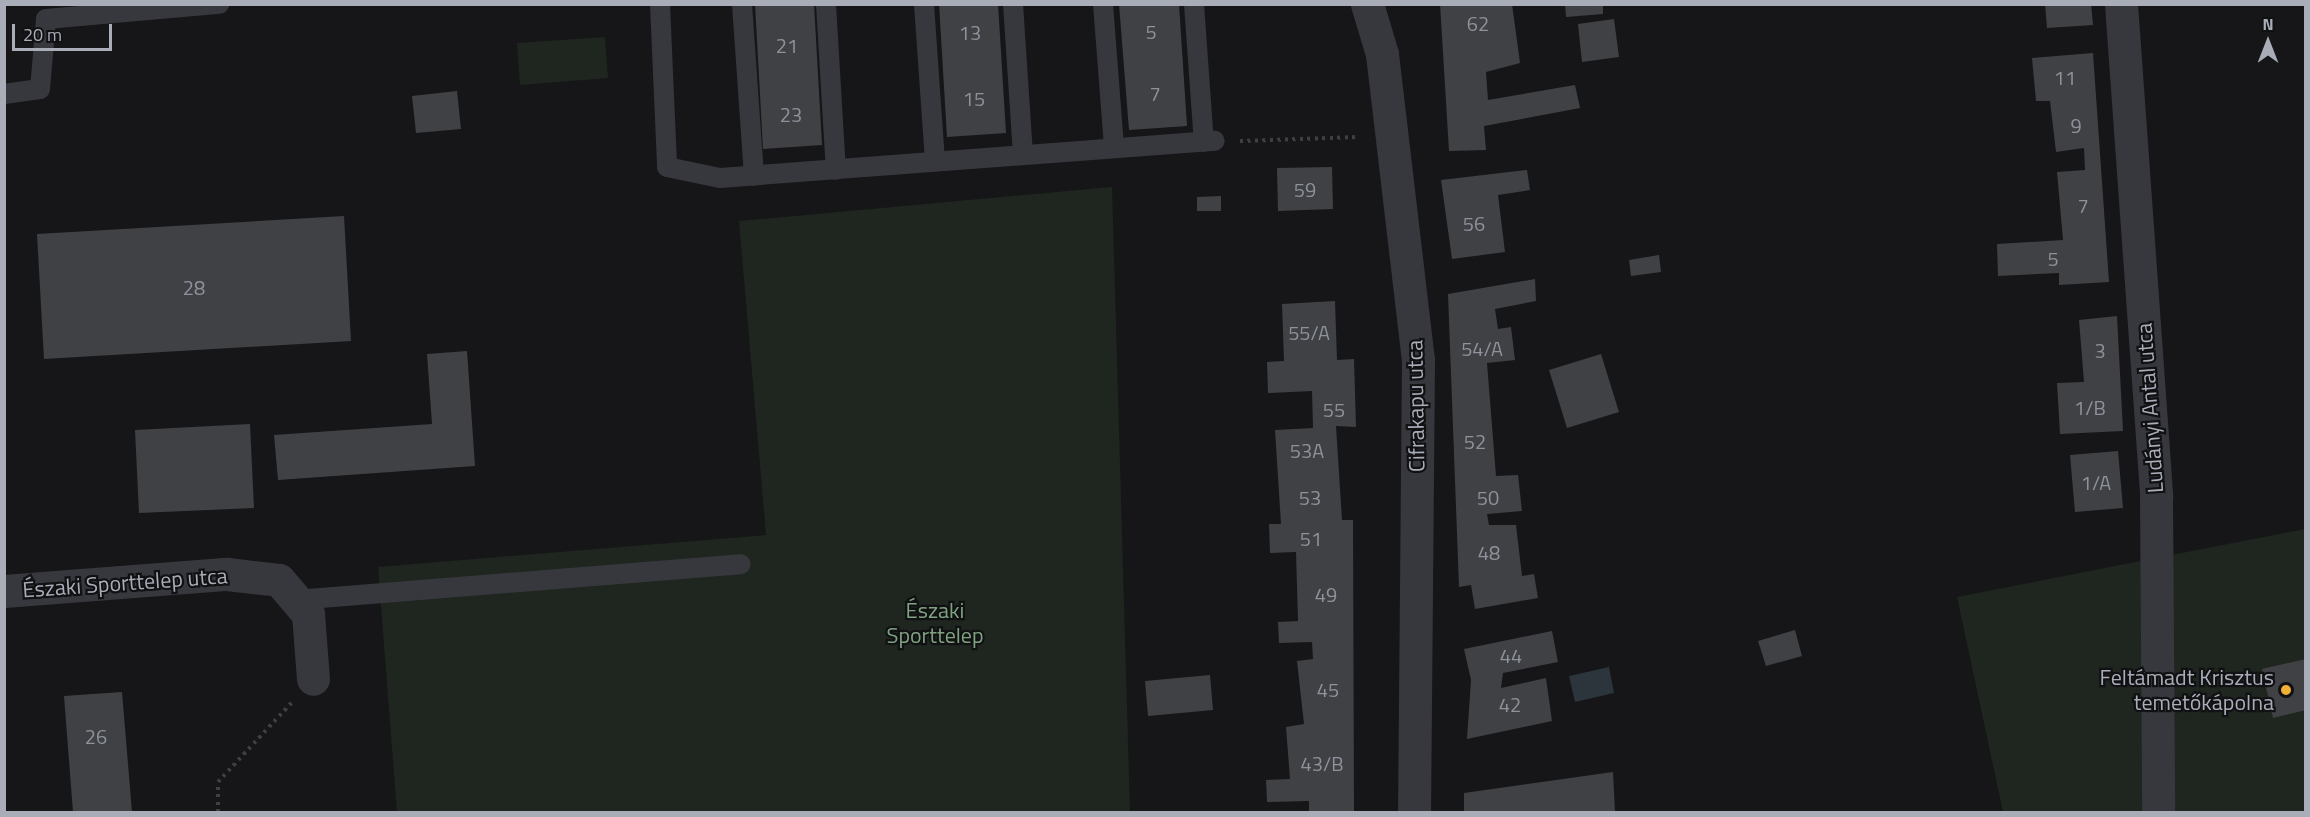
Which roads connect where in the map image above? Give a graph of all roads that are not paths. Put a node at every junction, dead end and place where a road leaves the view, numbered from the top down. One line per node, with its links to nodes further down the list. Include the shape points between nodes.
1 (219, 4): 13 (lane, via 46,19 40,89)
2 (660, 4): 18 (lane, via 667,167 720,178)
3 (742, 4): 18 (lane)
4 (826, 4): 17 (lane)
5 (924, 4): 16 (lane)
6 (1013, 4): 15 (lane)
7 (1103, 4): 14 (lane)
8 (1194, 4): 14 (lane, via 1209,142)
9 (1367, 4): 12 (street, Cifrakapu utca)
10 (1393, 4): 12 (street)
11 (2121, 4): 24 (street, Ludányi Antal utca, via 2156,496)
12 (1382, 54): 23 (street, Cifrakapu utca, via 1418,359)
13 (4, 93)
14 (1114, 148): 15 (lane)
15 (1023, 155): 16 (lane)
16 (935, 162): 17 (lane)
17 (836, 170): 18 (lane)
18 (754, 176)
19 (741, 564): 21 (lane)
20 (4, 591): 21 (street, Északi Sporttelep utca, via 227,574 279,580)
21 (296, 600): 22 (street, Északi Sporttelep utca, via 309,614)
22 (313, 680)
23 (1414, 813)
24 (2158, 813)

